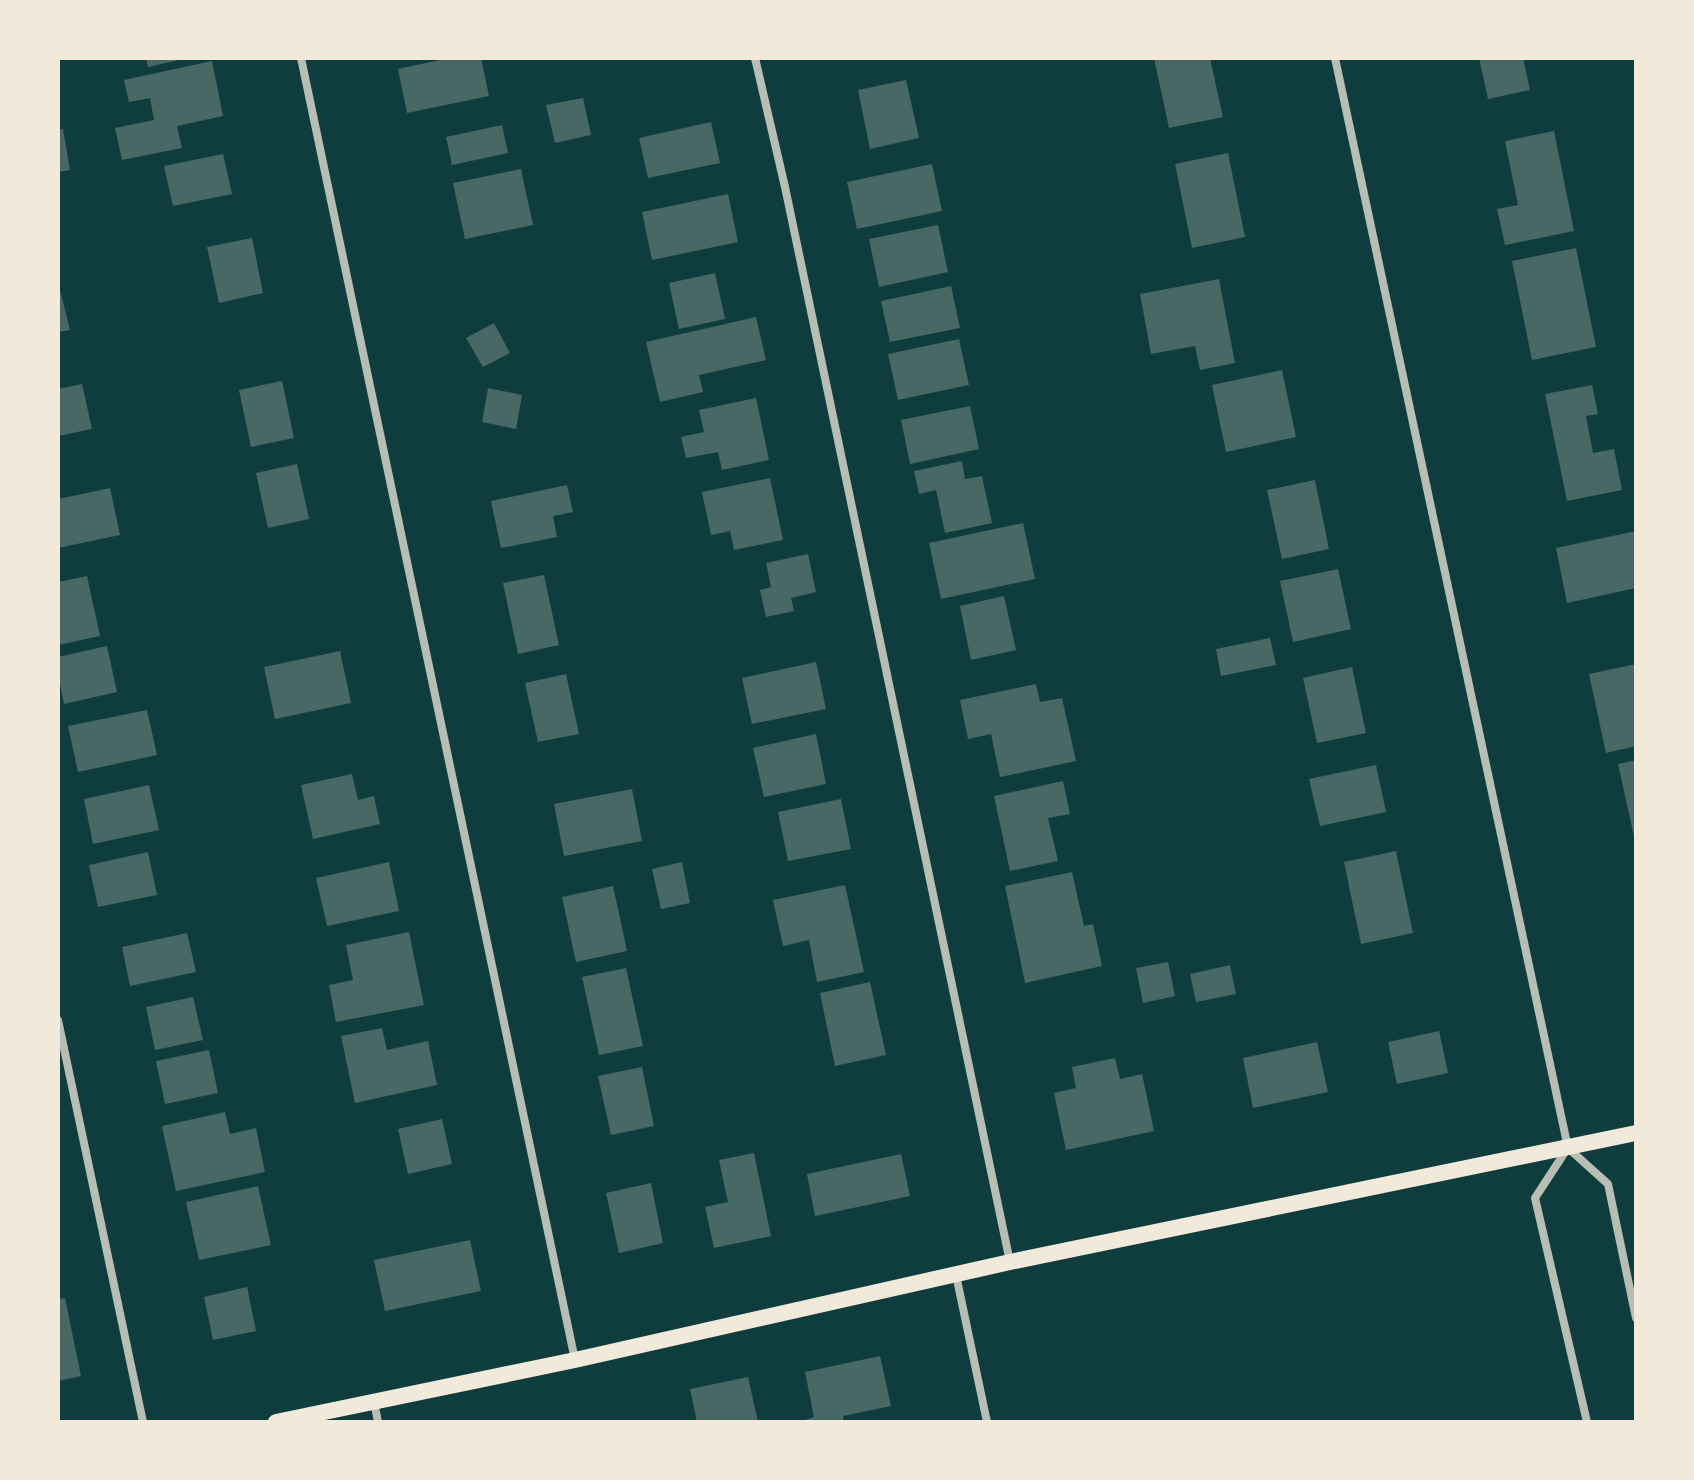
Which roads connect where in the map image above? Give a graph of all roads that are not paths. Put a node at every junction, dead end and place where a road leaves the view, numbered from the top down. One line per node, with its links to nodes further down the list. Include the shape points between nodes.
1 (301, 58): 10 (street)
2 (755, 58): 7 (street)
3 (1335, 58): 6 (street)
4 (58, 1020): 12 (street)
5 (1636, 1133): 6 (main road)
6 (1568, 1148): 7 (main road); 9 (street, via 1608,1184); 16 (street, via 1535,1198)
7 (1010, 1262): 8 (main road)
8 (956, 1275): 10 (main road); 15 (street)
9 (1636, 1318)
10 (575, 1360): 11 (main road)
11 (374, 1401): 13 (main road); 14 (street)
12 (143, 1422)
13 (276, 1422)
14 (378, 1422)
15 (987, 1422)
16 (1587, 1422)

